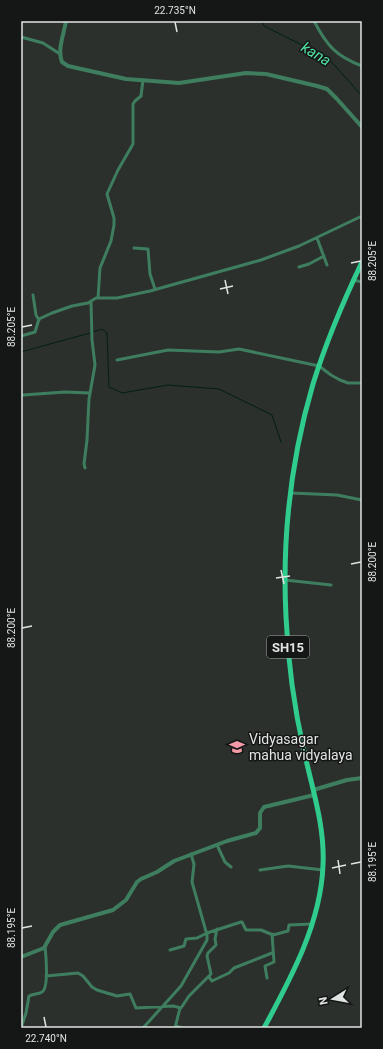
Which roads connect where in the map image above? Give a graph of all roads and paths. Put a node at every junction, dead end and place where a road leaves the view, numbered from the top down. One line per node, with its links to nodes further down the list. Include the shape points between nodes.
1 (66, 21): 4 (street)
2 (314, 21): 5 (street, via 330,47 346,60)
3 (21, 37): 4 (street, via 43,43)
4 (60, 54): 6 (street, via 62,62 68,66 126,79)
5 (362, 66)
6 (143, 80): 7 (street, via 181,83 246,73 266,74 327,89); 19 (street, via 141,96 133,104 133,144 107,194 114,218 114,230 100,268)
7 (362, 127)
8 (362, 216): 9 (street)
9 (317, 238): 11 (street); 17 (street, via 261,260)
10 (134, 248): 17 (street, via 148,249 150,274)
11 (324, 256): 13 (street); 14 (street)
12 (362, 262): 15 (main road, SH15)
13 (327, 266)
14 (299, 267)
15 (353, 280): 16 (street); 24 (main road, SH15)
16 (362, 282)
17 (155, 289): 19 (street, via 117,298)
18 (33, 294): 21 (street)
19 (98, 298): 20 (street)
20 (91, 302): 21 (street, via 59,310); 26 (street, via 95,365)
21 (39, 320): 22 (street, via 36,331)
22 (21, 336)
23 (117, 360): 24 (street, via 168,350 219,352 236,349)
24 (319, 366): 25 (street, via 330,376 340,380); 29 (main road, SH15, via 298,444)
25 (362, 383)
26 (90, 393): 27 (street); 28 (street)
27 (23, 395)
28 (85, 468)
29 (291, 493): 30 (street, via 338,495); 31 (main road, SH15)
30 (362, 500)
31 (285, 580): 32 (street); 34 (main road, SH15, via 290,680)
32 (331, 585)
33 (362, 778): 34 (street, via 347,780)
34 (314, 792): 35 (street, via 264,807 260,812 261,826 258,831); 39 (main road, SH15, via 322,837)
35 (217, 845): 36 (street); 37 (street, via 225,862)
36 (191, 854): 42 (street, via 194,864 192,882); 44 (street, via 141,878 128,899 116,909 58,927)
37 (231, 867)
38 (260, 870): 39 (street, via 288,866)
39 (323, 870): 40 (main road, SH15)
40 (312, 924): 43 (street, via 289,925 288,931); 57 (main road, SH15, via 292,973)
41 (217, 929): 42 (street); 43 (street, via 242,922 246,930 261,930); 49 (street, via 216,945 207,956 211,971)
42 (207, 933): 45 (street, via 197,938 186,939 184,946); 51 (street, via 207,941 191,970 178,990)
43 (272, 934): 46 (street)
44 (45, 947): 47 (street); 48 (street)
45 (170, 950)
46 (272, 953): 49 (street, via 234,968 212,981); 50 (street, via 273,963 264,967)
47 (21, 957)
48 (46, 976): 51 (street, via 78,973 97,990 117,996 130,994 136,1008); 54 (street, via 43,992 29,996)
49 (209, 977): 52 (street)
50 (267, 978)
51 (162, 1007): 52 (street); 55 (street)
52 (180, 1008): 53 (street)
53 (176, 1027): 56 (street)
54 (21, 1028)
55 (143, 1028)
56 (182, 1028)
57 (264, 1028)

